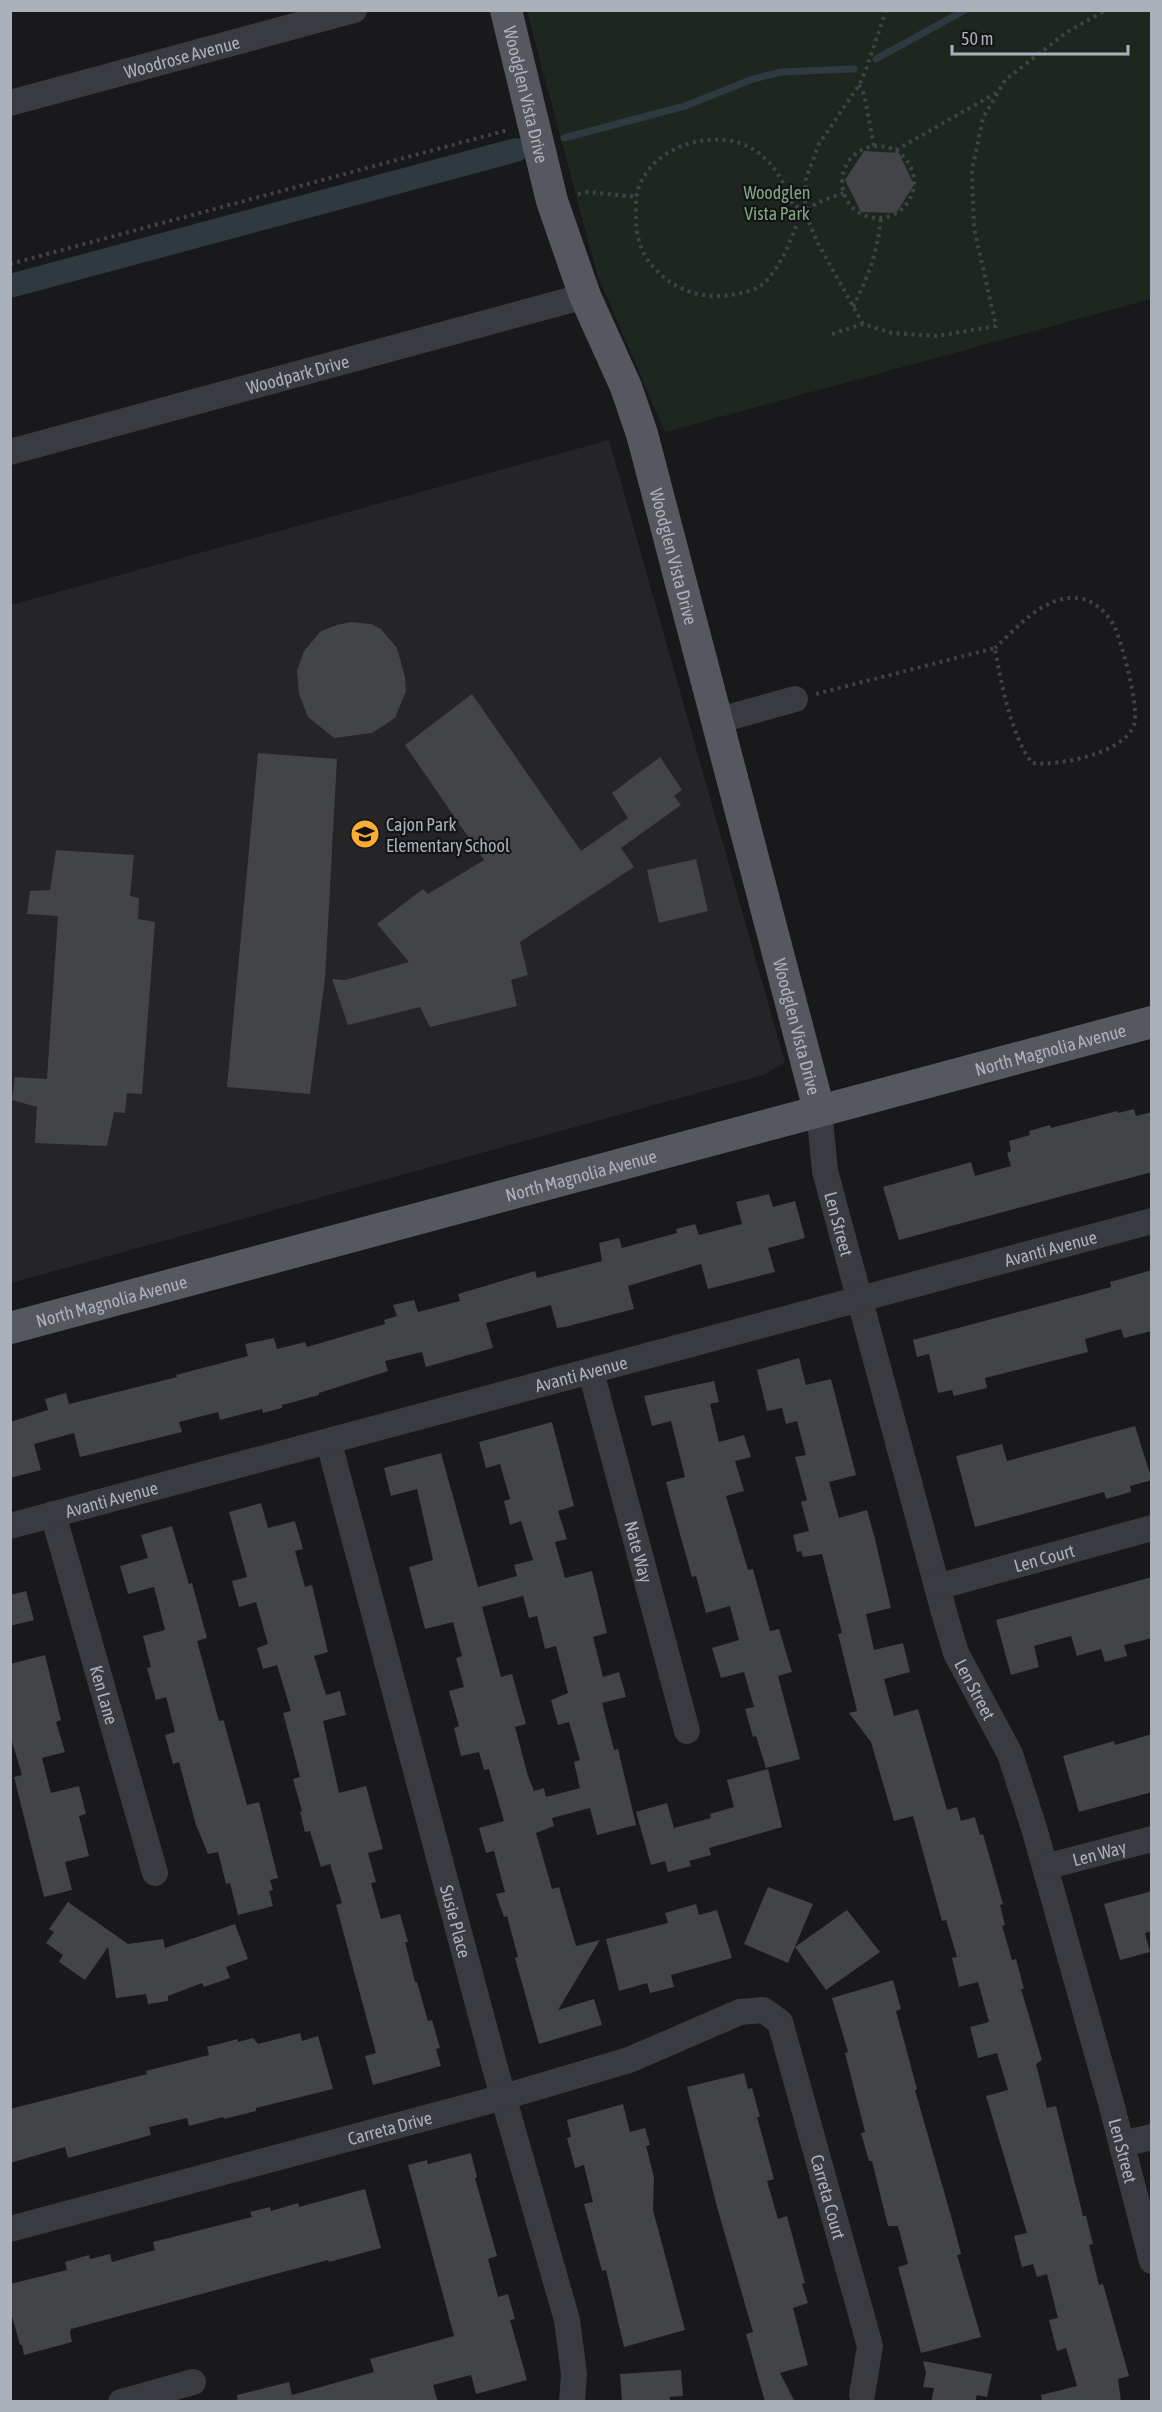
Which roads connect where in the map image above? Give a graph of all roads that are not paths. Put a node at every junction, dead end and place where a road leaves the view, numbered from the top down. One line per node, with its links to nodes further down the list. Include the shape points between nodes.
1 (354, 10): 3 (street, Woodrose Avenue)
2 (506, 10): 4 (main road, Woodglen Vista Drive, via 552,201)
3 (10, 103)
4 (585, 296): 5 (street, Woodpark Drive); 7 (main road, Woodglen Vista Drive, via 626,387 642,434)
5 (10, 452)
6 (795, 699): 7 (street)
7 (716, 721): 9 (main road, Woodglen Vista Drive)
8 (1152, 1022): 9 (main road, North Magnolia Avenue)
9 (819, 1110): 11 (street, Len Street, via 825,1171); 12 (main road, North Magnolia Avenue)
10 (1152, 1221): 11 (street, Avanti Avenue)
11 (861, 1300): 13 (street, Avanti Avenue); 18 (street, Len Street)
12 (10, 1328)
13 (591, 1372): 14 (street, Avanti Avenue); 19 (street, Nate Way)
14 (329, 1443): 15 (street, Avanti Avenue); 24 (street, Susie Place)
15 (53, 1514): 16 (street, Avanti Avenue); 22 (street, Ken Lane)
16 (10, 1526)
17 (1152, 1528): 18 (street, Len Court)
18 (937, 1587): 21 (street, Len Street, via 956,1653 1010,1754)
19 (687, 1731)
20 (1152, 1839): 21 (street, Len Way)
21 (1045, 1867): 26 (street, Len Street)
22 (155, 1873)
23 (763, 2010): 24 (street, Carreta Drive, via 740,2012 629,2060); 30 (street, Carreta Court, via 780,2022 870,2346)
24 (504, 2097): 27 (street, Carreta Drive); 32 (street, Susie Place, via 567,2320 574,2374)
25 (1152, 2137): 26 (street)
26 (1122, 2144): 28 (street, Len Street)
27 (10, 2229)
28 (1152, 2261)
29 (193, 2382): 31 (street)
30 (862, 2395)
31 (121, 2402)
32 (572, 2402)

